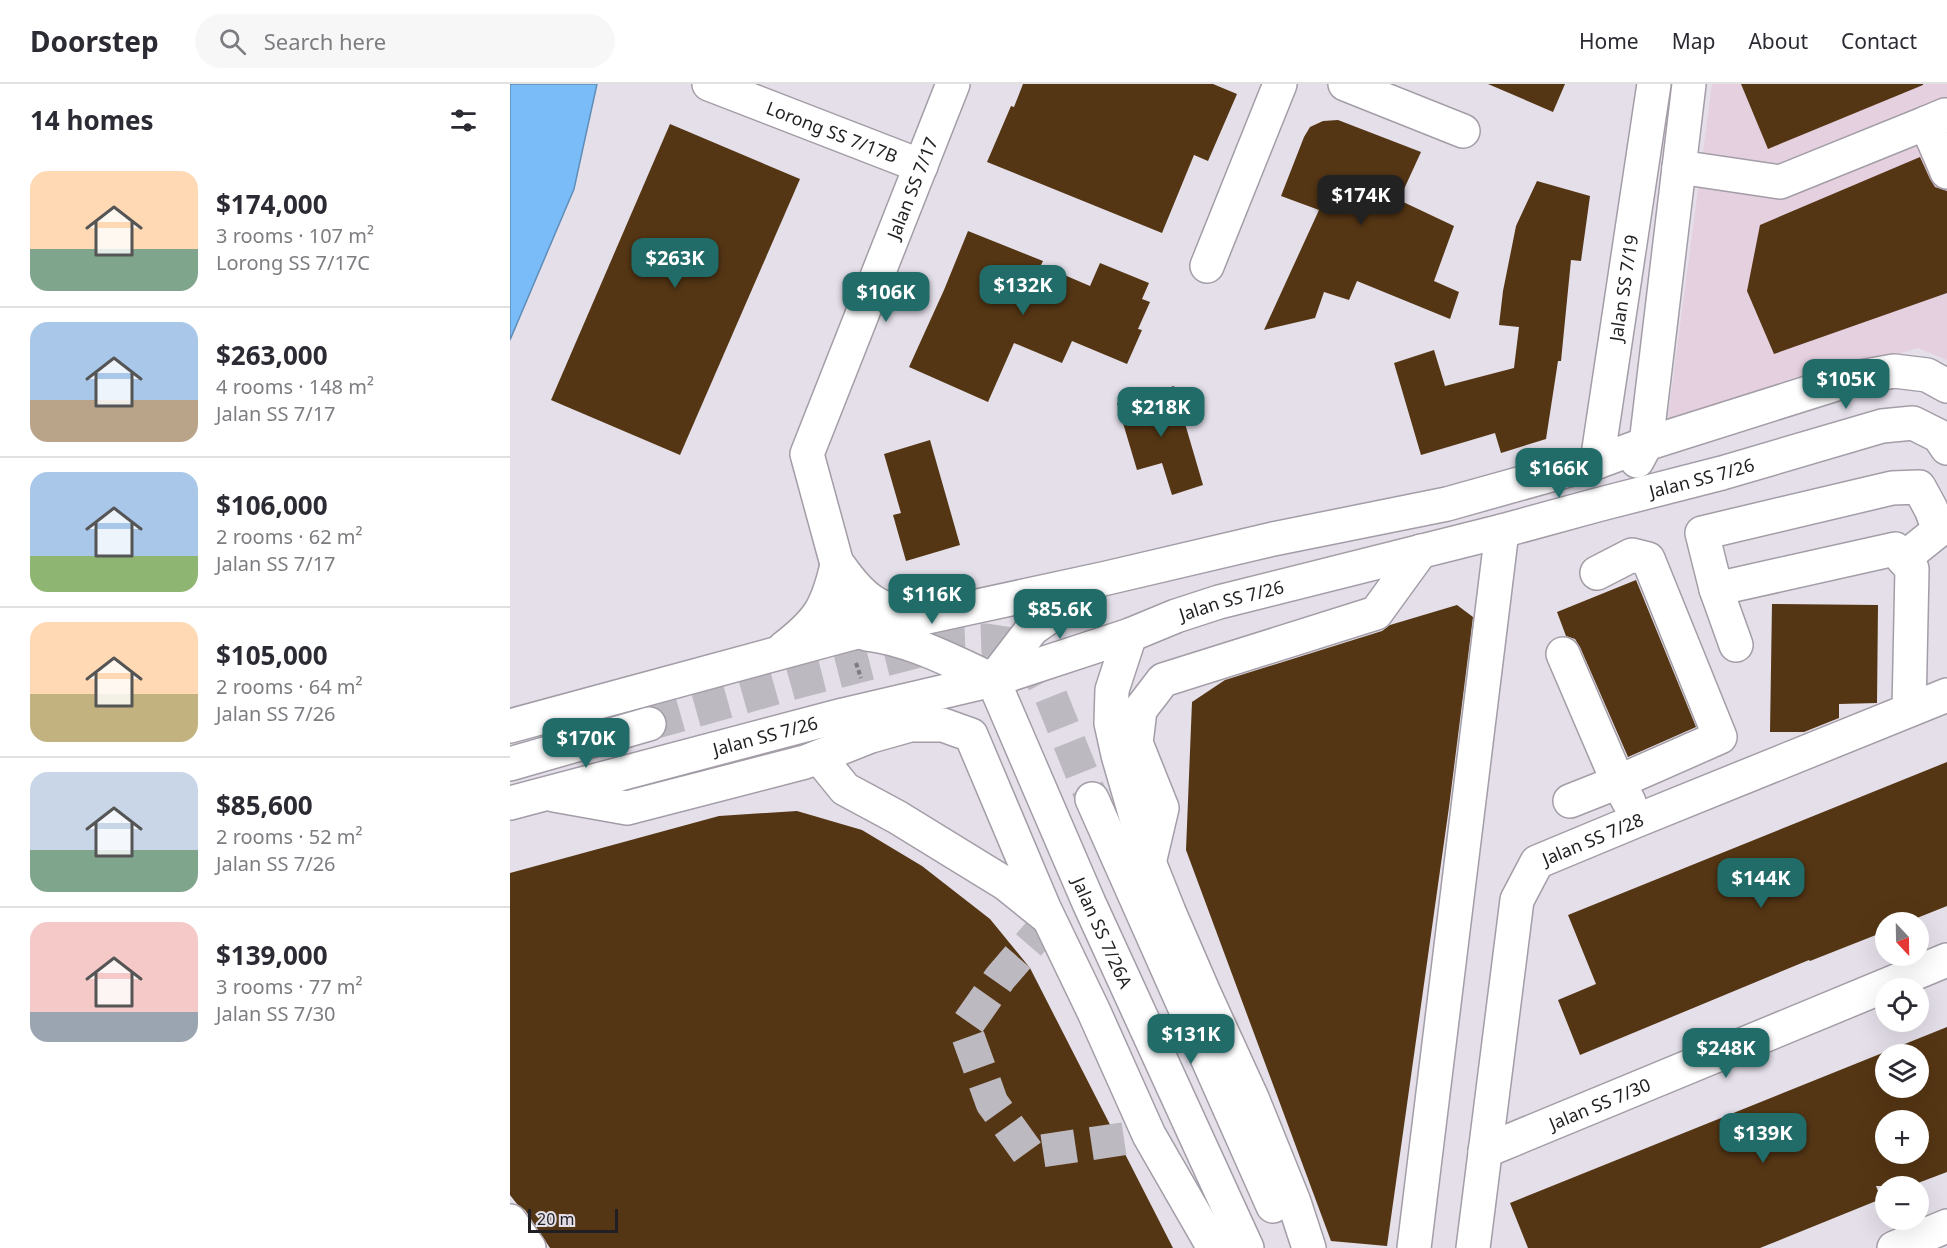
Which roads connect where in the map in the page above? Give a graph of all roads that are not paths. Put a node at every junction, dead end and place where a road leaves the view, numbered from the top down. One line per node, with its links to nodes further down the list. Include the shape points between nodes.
1 (709, 84): 9 (street, Lorong SS 7/17B)
2 (953, 84): 9 (street, Jalan SS 7/17)
3 (1280, 84): 12 (street)
4 (1345, 84): 8 (street)
5 (1654, 84): 16 (street, Jalan SS 7/19)
6 (1689, 84): 10 (street)
7 (1937, 119): 10 (street, via 1780,182); 11 (street)
8 (1463, 131)
9 (921, 166): 22 (street, Jalan SS 7/17, via 807,454)
10 (1679, 167): 14 (street)
11 (1947, 172)
12 (1207, 266)
13 (1947, 386): 14 (street, via 1928,375 1894,371 1855,378)
14 (1646, 444): 16 (street, via 1635,464)
15 (1947, 448): 17 (street, Jalan SS 7/26, via 1938,436 1913,423 1882,426)
16 (1611, 469): 17 (street); 18 (street); 24 (street, via 1273,539)
17 (1663, 488): 18 (street, Jalan SS 7/26)
18 (1597, 505): 19 (street, Jalan SS 7/26)
19 (1502, 531): 20 (street, Jalan SS 7/26); 54 (street)
20 (1421, 551): 28 (street, Jalan SS 7/26, via 1219,602); 45 (street, via 1376,614 1163,680 1140,710 1136,743 1162,808)
21 (1903, 559): 25 (street, via 1895,549); 25 (street, via 1939,530 1919,487 1892,488 1702,533); 34 (street, via 1912,569)
22 (837, 564): 26 (street, via 872,602 896,613); 27 (street, Jalan SS 7/17); 30 (street, via 830,593 819,615)
23 (1597, 573): 39 (street, via 1632,555 1648,559 1720,737)
24 (1107, 578): 26 (street); 32 (street, via 1032,629)
25 (1716, 589): 29 (street)
26 (927, 617): 27 (street)
27 (853, 633): 30 (street); 32 (street, via 882,636 930,651)
28 (1130, 635): 32 (street, Jalan SS 7/26); 45 (street, via 1112,690 1111,723)
29 (1736, 645)
30 (779, 653): 36 (street)
31 (1563, 654): 39 (street)
32 (993, 680): 40 (street, Jalan SS 7/26); 46 (street, Jalan SS 7/26A)
33 (1947, 695): 34 (street, Jalan SS 7/28)
34 (1909, 710): 44 (street, Jalan SS 7/28)
35 (649, 724): 38 (street)
36 (510, 726)
37 (819, 757): 40 (street, via 627,808); 47 (street, via 845,789 1006,884); 47 (street, via 910,725 943,725 971,735)
38 (510, 764)
39 (1618, 782): 42 (street); 44 (street)
40 (543, 794): 43 (street, Jalan SS 7/26)
41 (1092, 799): 58 (street)
42 (1570, 801)
43 (510, 803)
44 (1638, 820): 51 (street, Jalan SS 7/28, via 1537,862 1517,900)
45 (1149, 862): 59 (street, via 1252,1098)
46 (1089, 903): 47 (street); 49 (street, Jalan SS 7/26A)
47 (1050, 920): 50 (street)
48 (1947, 960): 51 (street, Jalan SS 7/30)
49 (1187, 1118): 50 (street); 57 (street, Jalan SS 7/26A)
50 (1149, 1135): 56 (street)
51 (1485, 1151): 60 (street, Jalan SS 7/28)
52 (510, 1221): 55 (street)
53 (1947, 1226): 61 (street)
54 (1416, 1235)
55 (529, 1248)
56 (1214, 1248)
57 (1247, 1248)
58 (1292, 1248)
59 (1309, 1248)
60 (1473, 1248)
61 (1894, 1248)

